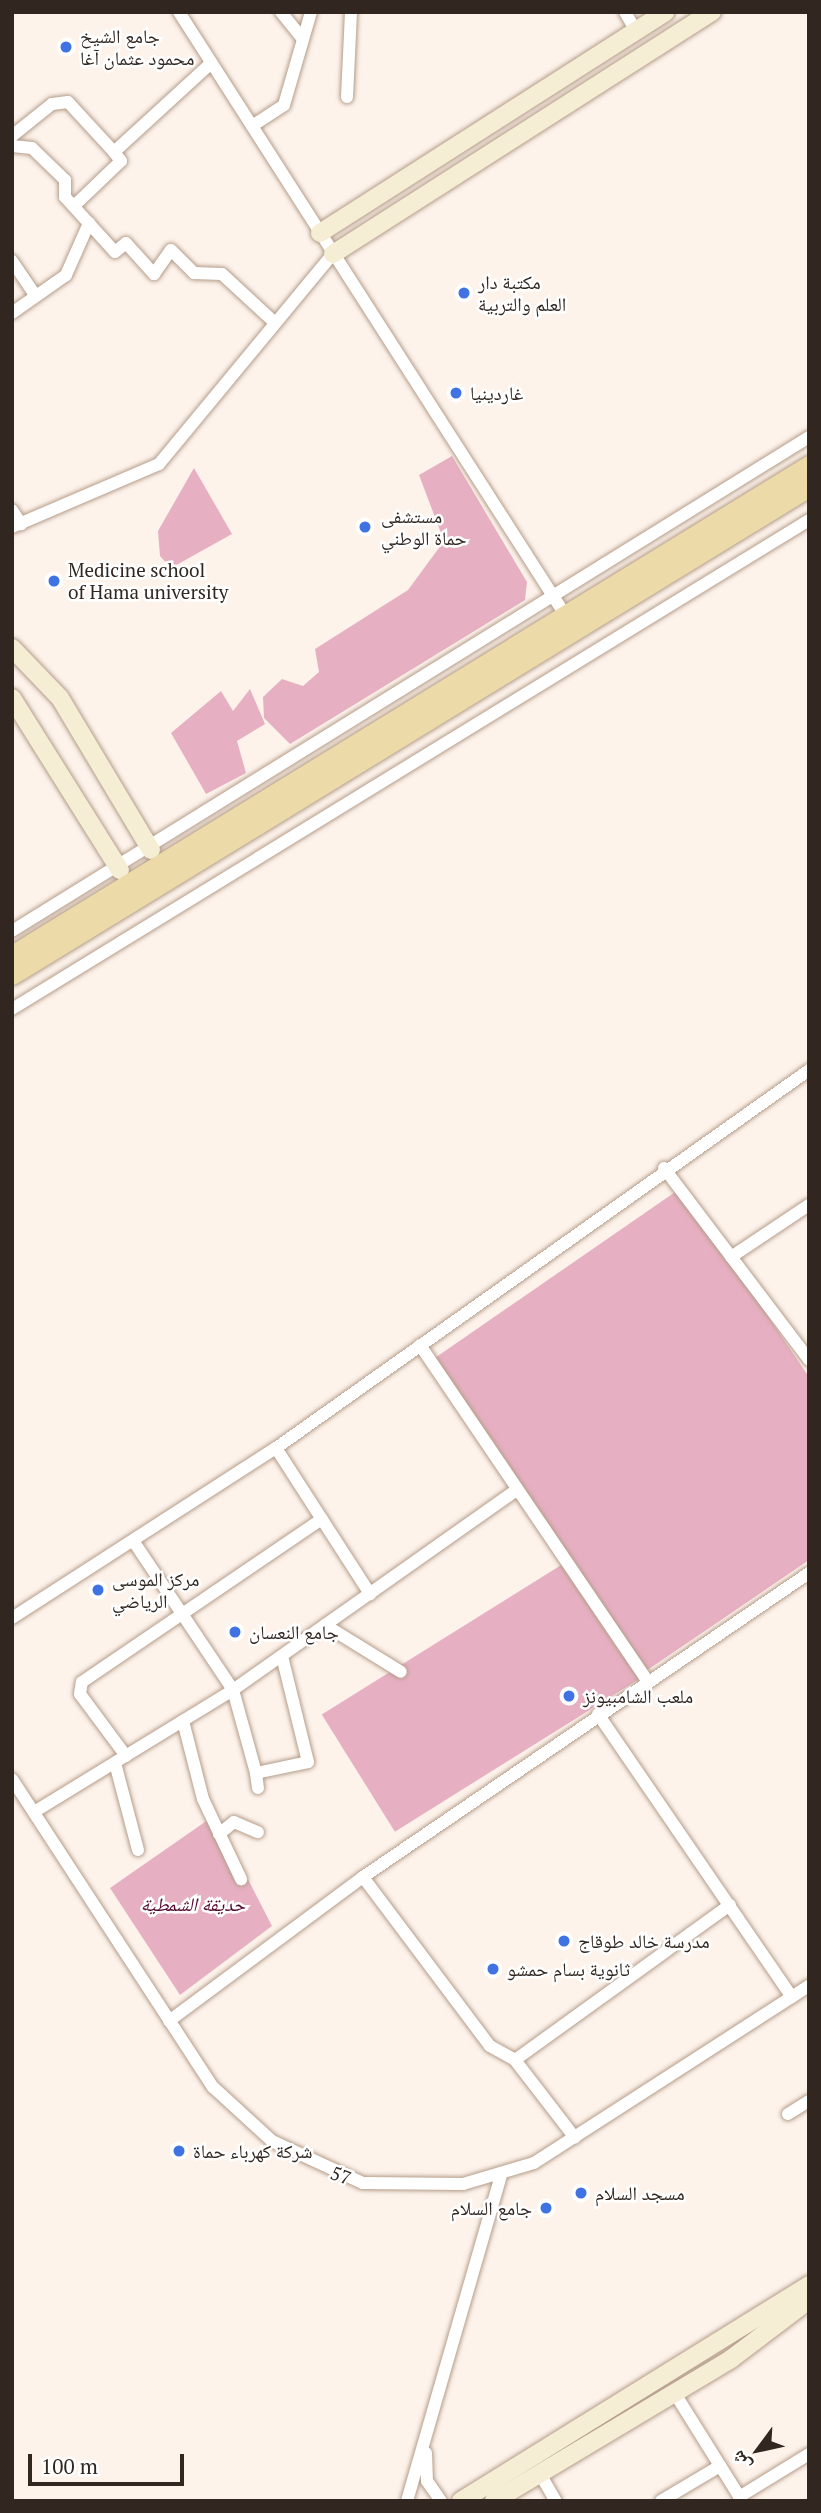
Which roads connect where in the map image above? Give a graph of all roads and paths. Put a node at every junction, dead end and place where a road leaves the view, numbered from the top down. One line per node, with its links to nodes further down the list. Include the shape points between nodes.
1 (179, 12): 10 (street)
2 (281, 12): 9 (street)
3 (311, 12): 9 (street)
4 (351, 12): 11 (street)
5 (625, 12): 8 (street)
6 (665, 12): 8 (main road)
7 (712, 12): 19 (main road)
8 (636, 31): 18 (main road)
9 (302, 38): 12 (street, via 284,105)
10 (211, 63): 12 (street); 15 (street)
11 (347, 97)
12 (252, 126): 18 (street)
13 (12, 136): 15 (street, via 52,104 68,102)
14 (12, 145): 16 (street, via 32,148 65,180 65,197)
15 (114, 152): 16 (street, via 121,161)
16 (74, 206): 17 (street)
17 (89, 223): 21 (street, via 66,275); 23 (street, via 114,252 126,243 154,274 170,250 194,272 222,274)
18 (320, 233): 19 (street)
19 (333, 254): 23 (street); 30 (street)
20 (15, 271): 21 (street)
21 (35, 295): 22 (street)
22 (12, 313)
23 (274, 321): 29 (street, via 250,360 159,464)
24 (809, 437): 30 (street)
25 (809, 465): 31 (main road)
26 (809, 488): 38 (main road)
27 (12, 510): 29 (street)
28 (809, 520): 39 (street)
29 (17, 526)
30 (551, 594): 31 (street); 34 (street)
31 (564, 614): 37 (main road)
32 (12, 648): 34 (main road, via 60,698)
33 (12, 698): 35 (main road)
34 (150, 850): 35 (street)
35 (120, 870): 36 (street)
36 (12, 931)
37 (12, 955)
38 (12, 975)
39 (12, 1009)
40 (809, 1070): 41 (street)
41 (664, 1168): 43 (street); 44 (street)
42 (809, 1205): 43 (street)
43 (732, 1257): 45 (street)
44 (420, 1345): 46 (street); 47 (street)
45 (809, 1360)
46 (276, 1448): 48 (street); 49 (street)
47 (516, 1490): 51 (street); 57 (street)
48 (322, 1520): 51 (street); 52 (street)
49 (134, 1542): 52 (street); 53 (street)
50 (809, 1573): 57 (street)
51 (370, 1594): 54 (street)
52 (183, 1615): 58 (street); 61 (street, via 78,1688)
53 (12, 1619)
54 (325, 1625): 55 (street); 56 (street)
55 (282, 1656): 58 (street); 62 (street, via 308,1762)
56 (401, 1672)
57 (647, 1680): 59 (street)
58 (233, 1690): 60 (street); 62 (street)
59 (598, 1714): 69 (street); 71 (street)
60 (183, 1721): 61 (street); 67 (street, via 203,1799)
61 (120, 1759): 65 (street); 68 (street)
62 (256, 1773): 64 (street)
63 (12, 1779): 65 (street, 57)
64 (258, 1788)
65 (34, 1812): 74 (street, 57)
66 (258, 1832): 67 (street, via 234,1822)
67 (219, 1834): 70 (street)
68 (138, 1850)
69 (363, 1877): 74 (street); 75 (street, via 490,2046)
70 (241, 1879)
71 (730, 1905): 73 (street); 75 (street)
72 (809, 1986): 73 (street, 57)
73 (792, 1997): 78 (street, 57)
74 (169, 2021): 79 (street, 57, via 233,2109 272,2141 325,2170 382,2188)
75 (515, 2060): 78 (street)
76 (809, 2101): 77 (street)
77 (788, 2114)
78 (575, 2138): 79 (street, 57)
79 (501, 2176): 83 (street)
80 (809, 2284): 90 (main road)
81 (809, 2300): 82 (main road)
82 (674, 2392): 85 (street); 86 (main road)
83 (426, 2439): 88 (street); 89 (street, via 427,2481)
84 (809, 2454): 87 (street)
85 (720, 2466): 87 (street); 93 (street)
86 (539, 2472): 91 (main road); 92 (street)
87 (741, 2499)
88 (407, 2501)
89 (441, 2501)
90 (461, 2501)
91 (494, 2501)
92 (556, 2501)
93 (661, 2501)

